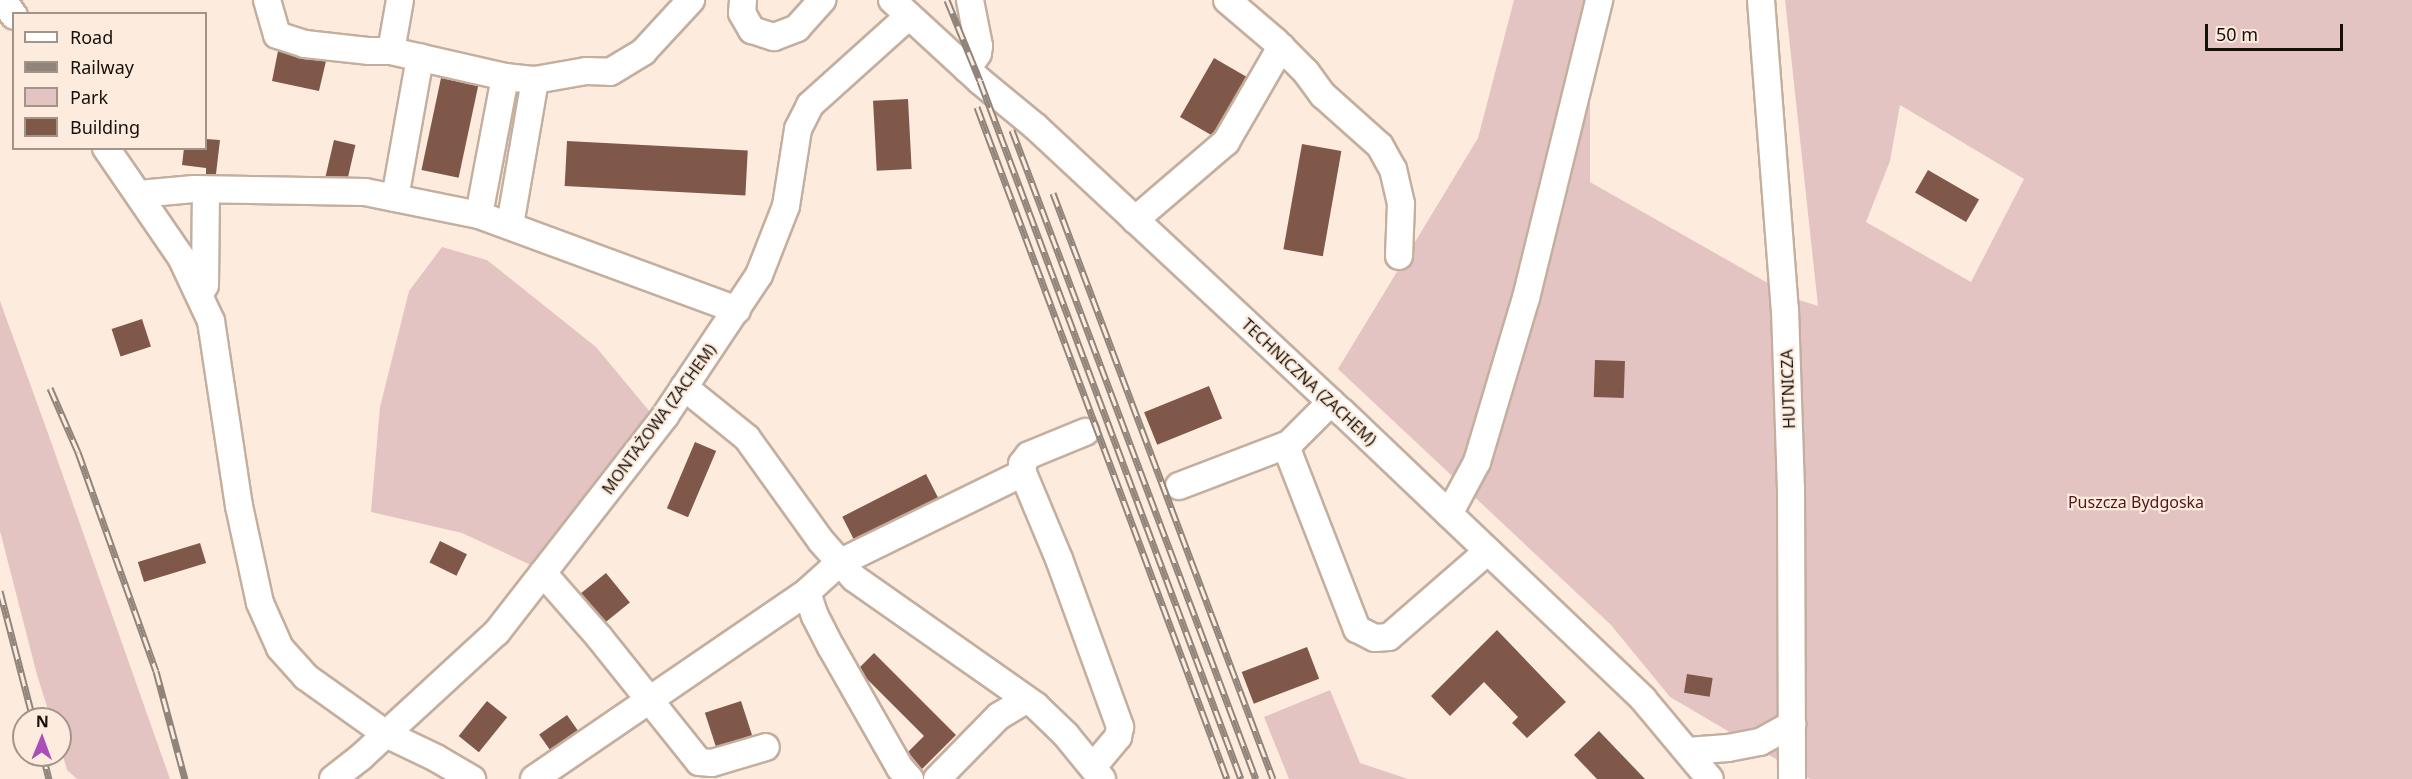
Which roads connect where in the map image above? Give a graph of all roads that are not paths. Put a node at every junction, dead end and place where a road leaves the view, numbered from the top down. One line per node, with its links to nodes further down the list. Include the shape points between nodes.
1 (3, 0): 12 (street)
2 (267, 0): 14 (street, via 277,35 305,44)
3 (400, 0): 14 (street)
4 (691, 0): 18 (street, via 643,52 610,72)
5 (743, 0): 6 (street, via 742,13 752,30 774,37 797,28)
6 (822, 0)
7 (969, 0): 16 (street, via 980,46)
8 (1227, 0): 13 (street)
9 (1599, 0): 35 (street, via 1526,298 1477,462)
10 (1761, 0): 42 (street, HUTNICZA, via 1785,309)
11 (901, 8): 16 (street, TECHNICZNA (ZACHEM)); 28 (street, MONTAŻOWA (ZACHEM), via 810,105 798,129 786,206 759,275)
12 (12, 13)
13 (1281, 47): 24 (street, via 1226,142); 26 (street, via 1323,95 1380,146 1393,169 1401,204)
14 (391, 51): 15 (street)
15 (420, 57): 17 (street); 22 (street)
16 (967, 69): 24 (street, TECHNICZNA (ZACHEM))
17 (505, 77): 18 (street); 23 (street)
18 (535, 80): 25 (street)
19 (107, 150): 21 (street)
20 (206, 190): 21 (street); 22 (street, via 365,192); 27 (street, via 205,285)
21 (139, 194): 27 (street)
22 (395, 198): 23 (street)
23 (479, 215): 25 (street)
24 (1136, 220): 30 (street, TECHNICZNA (ZACHEM))
25 (510, 225): 28 (street)
26 (1399, 256)
27 (200, 293): 43 (street, via 218,352 239,506 260,603 280,648 306,677)
28 (737, 310): 29 (street, MONTAŻOWA (ZACHEM))
29 (684, 387): 37 (street, via 747,438); 38 (street, MONTAŻOWA (ZACHEM))
30 (1331, 402): 32 (street); 35 (street, TECHNICZNA (ZACHEM))
31 (1085, 432): 33 (street, via 1029,454 1022,464)
32 (1289, 444): 34 (street); 36 (street, via 1357,629 1375,638 1389,637)
33 (1023, 473): 37 (street); 46 (street, via 1120,727)
34 (1179, 486)
35 (1449, 514): 36 (street, TECHNICZNA (ZACHEM))
36 (1488, 551): 45 (street, TECHNICZNA (ZACHEM), via 1643,699)
37 (839, 563): 39 (street); 41 (street, via 854,578)
38 (543, 573): 40 (street); 43 (street, MONTAŻOWA (ZACHEM), via 497,632)
39 (807, 592): 40 (street); 50 (street, via 831,647)
40 (648, 699): 44 (street, via 699,762 712,763); 49 (street)
41 (1026, 700): 46 (street, via 1066,735); 51 (street, via 999,716)
42 (1792, 724): 45 (street, via 1760,742); 53 (street, HUTNICZA)
43 (386, 734): 47 (street, MONTAŻOWA (ZACHEM)); 48 (street)
44 (766, 747)
45 (1687, 751): 52 (street, TECHNICZNA (ZACHEM))
46 (1097, 773)
47 (333, 779)
48 (472, 779)
49 (534, 779)
50 (910, 779)
51 (937, 779)
52 (1710, 779)
53 (1792, 779)

